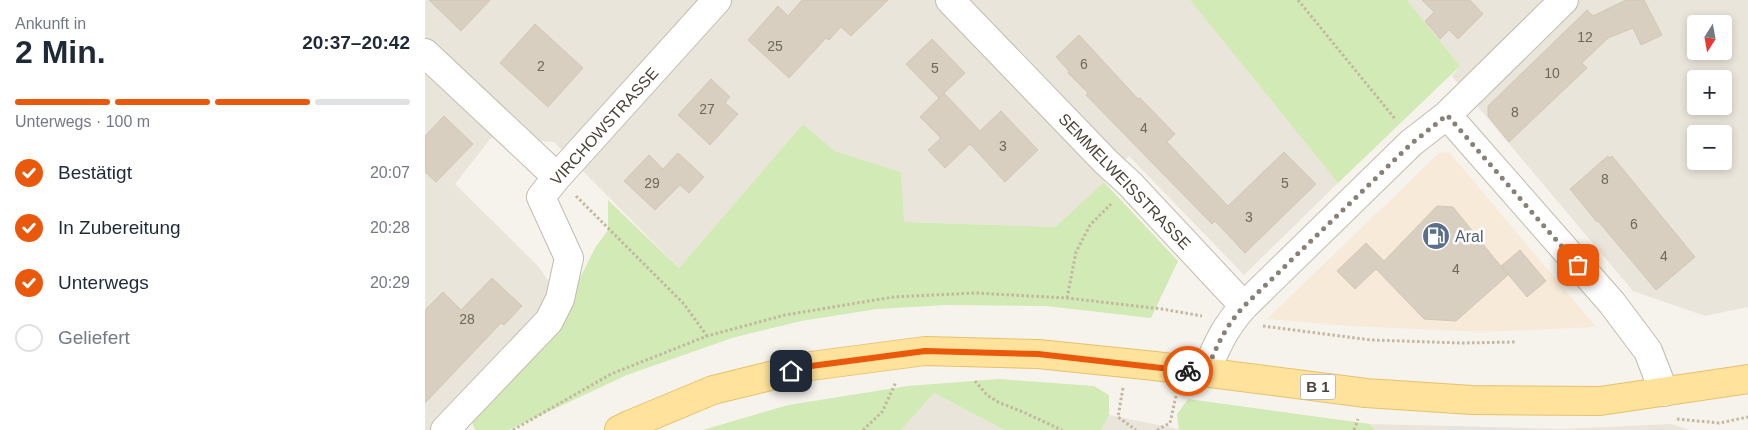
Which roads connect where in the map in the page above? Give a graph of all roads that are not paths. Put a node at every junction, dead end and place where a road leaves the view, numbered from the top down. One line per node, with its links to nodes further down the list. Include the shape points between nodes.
1 (717, 0): 6 (street, VIRCHOWSTRASSE)
2 (951, 0): 7 (street, SEMMELWEISSTRASSE, via 1130,184)
3 (1564, 0): 5 (street)
4 (425, 52): 6 (street)
5 (1447, 115): 7 (street, via 1411,144); 10 (street, via 1612,303 1648,351)
6 (549, 187): 11 (street, VIRCHOWSTRASSE, via 569,258 560,299 549,321)
7 (1237, 313): 8 (street, via 1222,335)
8 (1205, 374): 10 (main road, B 1, via 1366,393 1472,400 1600,401); 12 (main road, B 1, via 1038,354 925,351 811,366 713,390)
9 (1748, 379): 10 (main road, B 1)
10 (1664, 392)
11 (445, 430)
12 (619, 430)

